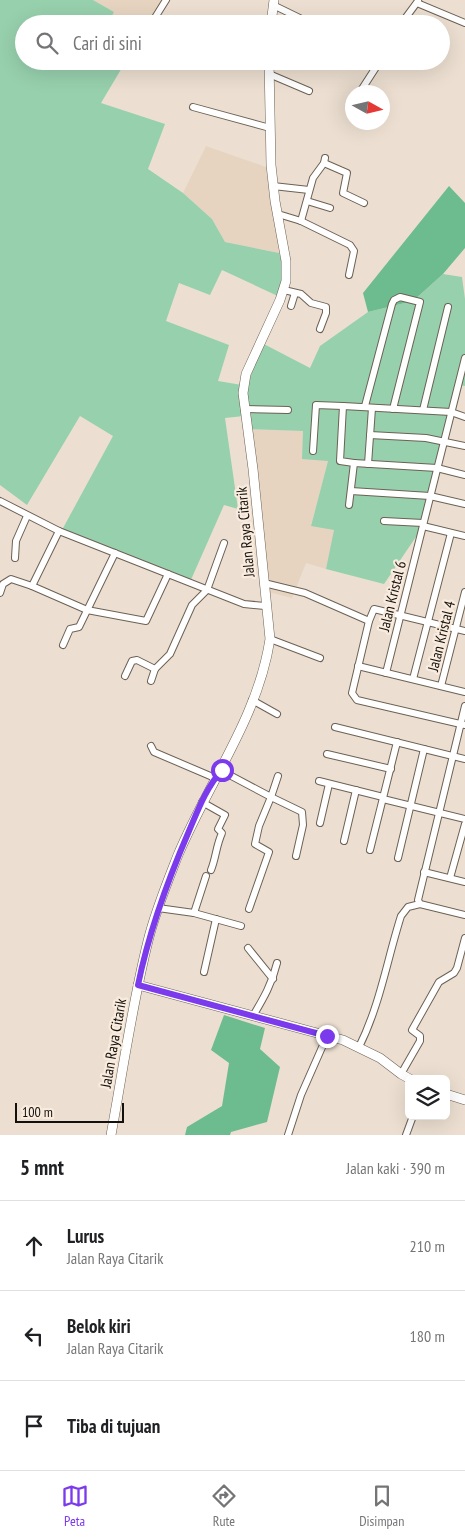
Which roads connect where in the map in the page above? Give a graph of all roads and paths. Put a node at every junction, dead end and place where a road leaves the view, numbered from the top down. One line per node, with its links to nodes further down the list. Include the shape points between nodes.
1 (166, 0): 4 (street)
2 (417, 1): 6 (street); 7 (street)
3 (273, 3): 5 (street)
4 (157, 15)
5 (295, 15)
6 (407, 15)
7 (448, 15)
8 (450, 16): 9 (street)
9 (465, 23)
10 (269, 70): 12 (street, Jalan Raya Citarik)
11 (374, 70): 13 (street)
12 (269, 74): 14 (street); 16 (street, Jalan Raya Citarik)
13 (365, 85)
14 (309, 91)
15 (193, 106): 16 (street)
16 (270, 128): 17 (street, Jalan Raya Citarik)
17 (273, 186): 18 (street); 22 (street, Jalan Raya Citarik)
18 (309, 190): 19 (street); 20 (street, via 325,160 347,173 343,193)
19 (307, 201): 21 (street); 23 (street)
20 (364, 203)
21 (330, 208)
22 (278, 214): 23 (street); 25 (street, Jalan Raya Citarik, via 286,261)
23 (301, 221): 24 (street, via 353,247)
24 (349, 275)
25 (284, 290): 26 (street); 34 (street, Jalan Raya Citarik, via 244,381)
26 (296, 293): 27 (street); 29 (street, via 326,307)
27 (291, 306)
28 (448, 308): 37 (street)
29 (320, 329)
30 (465, 359): 31 (street, Jalan Kristal 6)
31 (462, 387): 38 (street, Jalan Kristal 6)
32 (343, 406): 33 (street); 43 (street, via 316,405); 44 (street, via 340,461)
33 (369, 407): 35 (street); 35 (street, via 392,304 400,297 420,302); 40 (street)
34 (244, 409): 36 (street); 63 (street, Jalan Raya Citarik)
35 (393, 409): 37 (street)
36 (288, 410)
37 (423, 410): 38 (street)
38 (452, 412): 39 (street); 41 (street, Jalan Kristal 6)
39 (465, 417)
40 (370, 435): 41 (street); 45 (street)
41 (444, 441): 42 (street); 46 (street, Jalan Kristal 6)
42 (465, 446)
43 (313, 451)
44 (354, 463): 45 (street); 48 (street)
45 (368, 464): 46 (street)
46 (437, 468): 47 (street); 49 (street, Jalan Kristal 6)
47 (465, 475)
48 (351, 491): 49 (street); 52 (street)
49 (430, 496): 51 (street); 55 (street, Jalan Kristal 6)
50 (1, 503): 53 (street)
51 (465, 504)
52 (349, 505)
53 (28, 516): 56 (street); 61 (street, via 16,541)
54 (384, 521): 55 (street)
55 (423, 525): 57 (street); 70 (street, Jalan Kristal 6)
56 (59, 531): 60 (street); 64 (street)
57 (451, 533): 58 (street); 72 (street)
58 (465, 536)
59 (224, 543): 65 (street)
60 (115, 553): 62 (street); 69 (street)
61 (15, 558)
62 (168, 574): 65 (street); 69 (street, via 148,620 113,617)
63 (264, 583): 68 (street, Jalan Raya Citarik); 71 (street, via 305,593)
64 (32, 586): 67 (street, via 11,579); 69 (street)
65 (207, 590): 68 (street, via 244,604); 79 (street, via 192,605 170,654)
66 (465, 592): 73 (street, Jalan Kristal 4)
67 (0, 593)
68 (265, 606): 75 (street, Jalan Raya Citarik)
69 (87, 610): 76 (street, via 79,627 70,629 66,634)
70 (400, 615): 71 (street, via 374,609); 72 (street); 80 (street, Jalan Kristal 6)
71 (369, 622): 78 (street)
72 (428, 622): 73 (street); 82 (street)
73 (456, 628): 74 (street); 84 (street, Jalan Kristal 4)
74 (465, 631)
75 (270, 639): 77 (street); 86 (street, Jalan Raya Citarik, via 266,666)
76 (63, 645)
77 (320, 658)
78 (358, 666): 80 (street); 89 (street, via 352,693 354,699)
79 (155, 669): 81 (street, via 132,660); 83 (street)
80 (386, 673): 82 (street)
81 (125, 676)
82 (413, 679): 84 (street)
83 (151, 681)
84 (441, 686): 85 (street)
85 (465, 692)
86 (252, 700): 88 (street); 98 (street, Jalan Raya Citarik)
87 (465, 706): 89 (street)
88 (277, 714)
89 (463, 725): 95 (street)
90 (335, 727): 91 (street)
91 (397, 742): 93 (street); 97 (street)
92 (151, 746): 100 (street, via 154,752)
93 (424, 749): 95 (street); 107 (street)
94 (327, 754): 97 (street)
95 (452, 756): 96 (street); 108 (street)
96 (465, 759)
97 (391, 769): 105 (street)
98 (222, 770): 100 (street, Jalan Raya Citarik); 104 (street)
99 (278, 776): 104 (street)
100 (215, 778): 106 (street, Jalan Raya Citarik)
101 (319, 781): 102 (street)
102 (329, 784): 103 (street); 110 (street)
103 (356, 790): 105 (street); 112 (street)
104 (271, 797): 114 (street, via 302,812 303,824); 123 (street, via 255,844 269,852)
105 (383, 798): 107 (street); 113 (street)
106 (202, 802): 116 (street, via 225,815 218,829 222,833); 122 (street, Jalan Raya Citarik)
107 (410, 806): 108 (street); 115 (street)
108 (438, 813): 109 (street); 117 (street)
109 (465, 819)
110 (320, 823)
111 (465, 824): 119 (street)
112 (344, 841)
113 (370, 850)
114 (296, 856)
115 (398, 858)
116 (211, 870)
117 (424, 872): 119 (street); 121 (street)
118 (206, 876): 124 (street)
119 (450, 878): 120 (street)
120 (465, 882)
121 (420, 904): 125 (street); 137 (street, via 408,907 402,916 378,1002)
122 (158, 908): 124 (street); 134 (street, Jalan Raya Citarik)
123 (249, 909)
124 (194, 913): 126 (street)
125 (465, 915)
126 (216, 919): 127 (street); 132 (street)
127 (241, 926)
128 (465, 938): 130 (street)
129 (248, 948): 133 (street)
130 (464, 949): 138 (street, via 454,973 439,982 416,1021 412,1030 420,1036 420,1041)
131 (276, 963): 133 (street)
132 (204, 972)
133 (273, 979): 135 (street)
134 (138, 985): 135 (street, Jalan Raya Citarik); 143 (street, Jalan Raya Citarik)
135 (253, 1016): 136 (street, Jalan Raya Citarik)
136 (327, 1036): 137 (street, Jalan Raya Citarik); 144 (street, via 301,1095)
137 (359, 1047): 138 (street, Jalan Raya Citarik)
138 (400, 1074): 139 (street, Jalan Raya Citarik)
139 (405, 1076)
140 (450, 1095): 141 (street)
141 (465, 1100)
142 (412, 1120): 145 (street)
143 (111, 1135)
144 (288, 1135)
145 (406, 1135)

